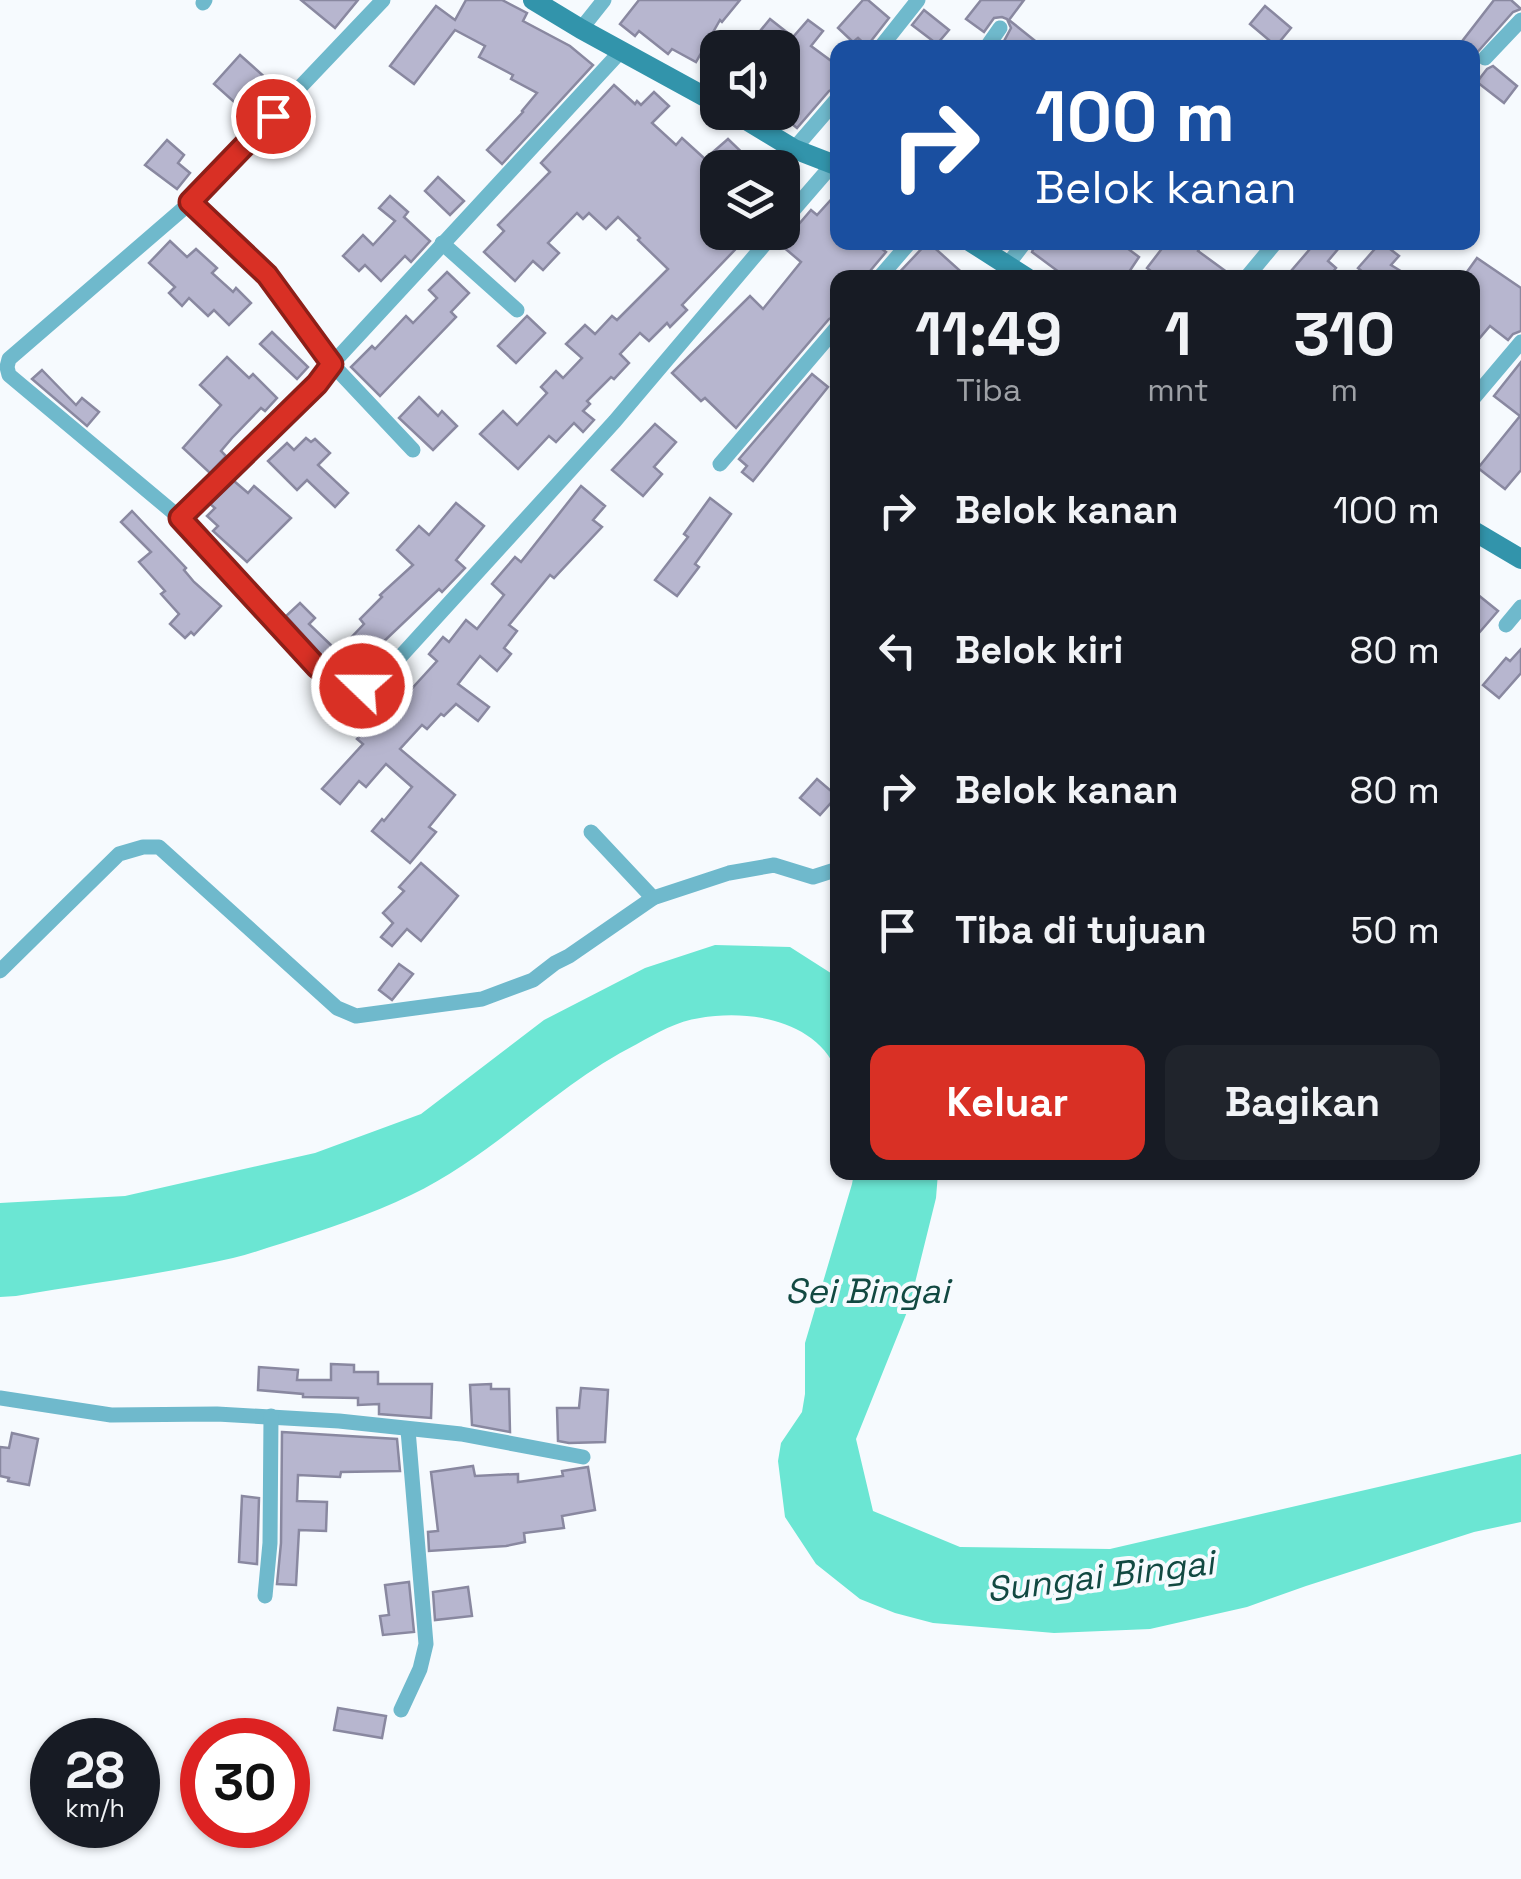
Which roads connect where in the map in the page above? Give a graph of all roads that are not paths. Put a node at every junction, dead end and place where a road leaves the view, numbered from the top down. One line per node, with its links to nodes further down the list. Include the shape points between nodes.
1 (383, 0): 18 (street)
2 (533, 0): 7 (street)
3 (604, 0): 7 (street)
4 (918, 0): 8 (street)
5 (1521, 20): 11 (street)
6 (1000, 28): 9 (street)
7 (581, 30): 10 (street)
8 (886, 40)
9 (992, 40)
10 (622, 50): 12 (street); 20 (street)
11 (1485, 58)
12 (700, 94)
13 (830, 107): 15 (street)
14 (763, 130): 15 (street)
15 (794, 148): 16 (street)
16 (830, 163)
17 (830, 170): 19 (street)
18 (190, 202): 33 (street, via 267,275); 37 (street, via 7,367)
19 (800, 203)
20 (442, 242): 30 (street); 33 (street)
21 (760, 250): 37 (street, via 401,656 362,686 342,686 317,667)
22 (903, 250): 27 (street)
23 (984, 250): 26 (street)
24 (1019, 250): 26 (street)
25 (1269, 250): 29 (street)
26 (1008, 264): 28 (street)
27 (886, 270)
28 (1017, 270)
29 (1253, 270)
30 (517, 310)
31 (830, 335): 36 (street)
32 (1521, 342): 34 (street)
33 (332, 364): 35 (street); 37 (street)
34 (1480, 391)
35 (412, 450)
36 (720, 464)
37 (180, 518)
38 (1480, 535): 39 (street)
39 (1521, 559)
40 (1521, 607): 41 (street)
41 (1506, 625)
42 (591, 832): 44 (street)
43 (830, 872): 44 (street, via 813,877 774,865)
44 (653, 898): 45 (street, via 534,980 482,999 356,1016 337,1008 160,847 143,847 119,854)
45 (0, 971)
46 (0, 1398): 47 (street, via 111,1415)
47 (271, 1416): 48 (street); 50 (street)
48 (408, 1430): 49 (street); 51 (street, via 426,1644)
49 (583, 1457)
50 (265, 1596)
51 (400, 1710)

